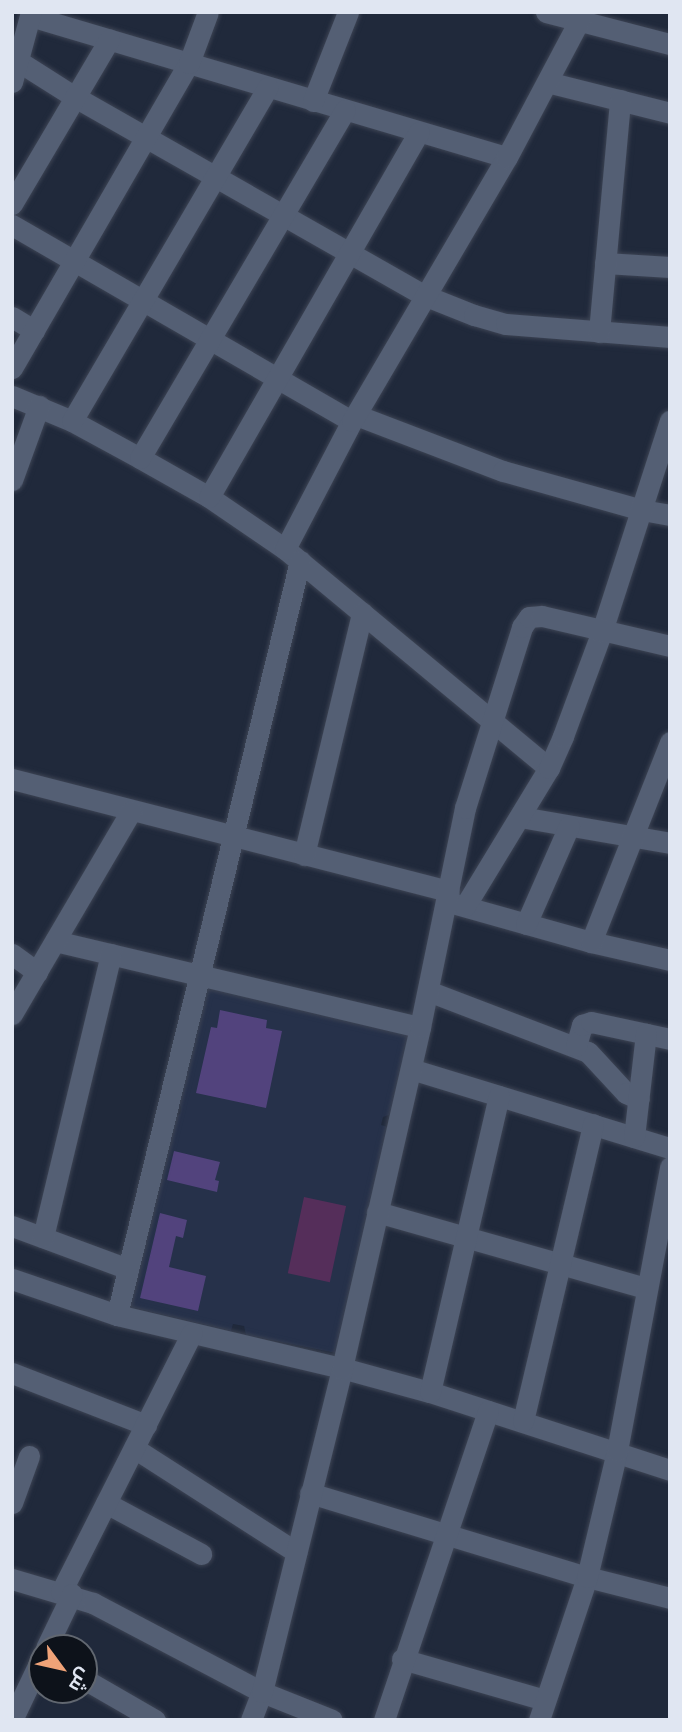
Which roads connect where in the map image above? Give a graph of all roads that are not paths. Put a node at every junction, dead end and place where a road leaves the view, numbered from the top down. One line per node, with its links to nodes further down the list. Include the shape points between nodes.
1 (208, 12): 9 (street)
2 (348, 12): 15 (street)
3 (546, 12): 5 (street)
4 (31, 14): 6 (street); 8 (street)
5 (579, 21): 7 (street); 11 (street)
6 (108, 40): 9 (street); 13 (street)
7 (670, 44)
8 (18, 61): 10 (street); 13 (street)
9 (189, 63): 12 (street); 19 (street)
10 (12, 82)
11 (547, 82): 14 (street); 20 (street)
12 (268, 87): 15 (street); 21 (street)
13 (75, 97): 19 (street); 22 (street)
14 (620, 100): 17 (street); 27 (street)
15 (313, 101): 16 (street)
16 (345, 110): 18 (street); 23 (street)
17 (670, 113)
18 (419, 132): 20 (street); 25 (street)
19 (145, 137): 21 (street); 26 (street)
20 (507, 157): 29 (street)
21 (216, 177): 23 (street); 30 (street)
22 (12, 204)
23 (283, 215): 25 (street); 35 (street)
24 (12, 225): 26 (street)
25 (349, 252): 29 (street); 37 (street)
26 (73, 260): 30 (street); 32 (street)
27 (605, 263): 28 (street); 33 (street)
28 (670, 267)
29 (426, 296): 33 (street, via 506,324); 40 (street)
30 (142, 300): 35 (street); 41 (street)
31 (12, 317): 32 (street)
32 (34, 330): 36 (street)
33 (599, 332): 34 (street)
34 (670, 337)
35 (209, 338): 37 (street); 43 (street)
36 (12, 368)
37 (277, 377): 40 (street); 45 (street)
38 (12, 396): 39 (street)
39 (39, 406): 41 (street); 44 (street)
40 (354, 418): 46 (street, via 503,471); 48 (street)
41 (72, 421): 43 (street)
42 (670, 421): 46 (street)
43 (140, 458): 45 (street)
44 (12, 480)
45 (209, 497): 48 (street)
46 (642, 510): 47 (street); 50 (street)
47 (670, 514)
48 (292, 555): 49 (street); 59 (street)
49 (362, 613): 52 (street); 62 (street)
50 (602, 631): 51 (street); 52 (street, via 529,617); 54 (street)
51 (670, 646)
52 (491, 719): 54 (street); 63 (street, via 465,808)
53 (670, 742): 60 (street)
54 (549, 768): 57 (street)
55 (12, 779): 56 (street)
56 (131, 811): 59 (street); 65 (street)
57 (520, 817): 58 (street); 63 (street)
58 (569, 826): 60 (street); 64 (street)
59 (233, 837): 62 (street); 71 (street)
60 (633, 838): 61 (street); 66 (street)
61 (670, 844)
62 (303, 855): 63 (street)
63 (453, 900): 64 (street); 72 (street)
64 (526, 924): 66 (street)
65 (55, 941): 68 (street); 70 (street)
66 (590, 942): 69 (street)
67 (12, 954): 70 (street)
68 (111, 954): 71 (street); 87 (street)
69 (670, 960)
70 (37, 972): 73 (street)
71 (199, 974): 74 (street); 90 (street)
72 (428, 991): 74 (street); 77 (street)
73 (12, 1014)
74 (420, 1027): 78 (street)
75 (646, 1034): 76 (street); 77 (street, via 585,1022); 80 (street)
76 (670, 1039)
77 (576, 1046): 80 (street, via 596,1057 626,1093)
78 (411, 1069): 79 (street); 85 (street)
79 (499, 1096): 81 (street); 88 (street)
80 (639, 1099): 82 (street)
81 (593, 1124): 82 (street); 89 (street)
82 (634, 1137): 83 (street)
83 (670, 1148)
84 (670, 1167): 92 (street)
85 (377, 1212): 88 (street); 95 (street)
86 (12, 1226): 87 (street)
87 (43, 1237): 90 (street)
88 (466, 1237): 89 (street); 97 (street)
89 (559, 1263): 92 (street); 99 (street)
90 (128, 1269): 93 (street)
91 (12, 1279): 93 (street)
92 (646, 1287): 102 (street)
93 (117, 1315): 94 (street)
94 (192, 1333): 95 (street); 100 (street)
95 (342, 1368): 97 (street); 105 (street)
96 (12, 1373): 100 (street)
97 (430, 1392): 98 (street)
98 (488, 1410): 99 (street); 108 (street)
99 (523, 1421): 102 (street)
100 (146, 1425): 101 (street)
101 (134, 1448): 107 (street); 109 (street)
102 (617, 1451): 104 (street); 111 (street)
103 (29, 1456): 106 (street)
104 (670, 1470)
105 (310, 1493): 108 (street); 109 (street)
106 (12, 1503)
107 (106, 1503): 110 (street); 113 (street)
108 (444, 1535): 111 (street); 116 (street)
109 (296, 1552): 119 (street)
110 (201, 1554)
111 (586, 1577): 114 (street); 120 (street)
112 (12, 1579): 113 (street)
113 (67, 1593): 115 (street); 119 (street)
114 (670, 1598)
115 (51, 1634)
116 (402, 1659): 120 (street); 125 (street)
117 (28, 1686): 122 (street)
118 (98, 1687): 121 (street)
119 (262, 1692): 123 (street); 124 (street)
120 (542, 1710)
121 (151, 1719)
122 (12, 1720)
123 (251, 1720)
124 (331, 1720)
125 (384, 1720)

